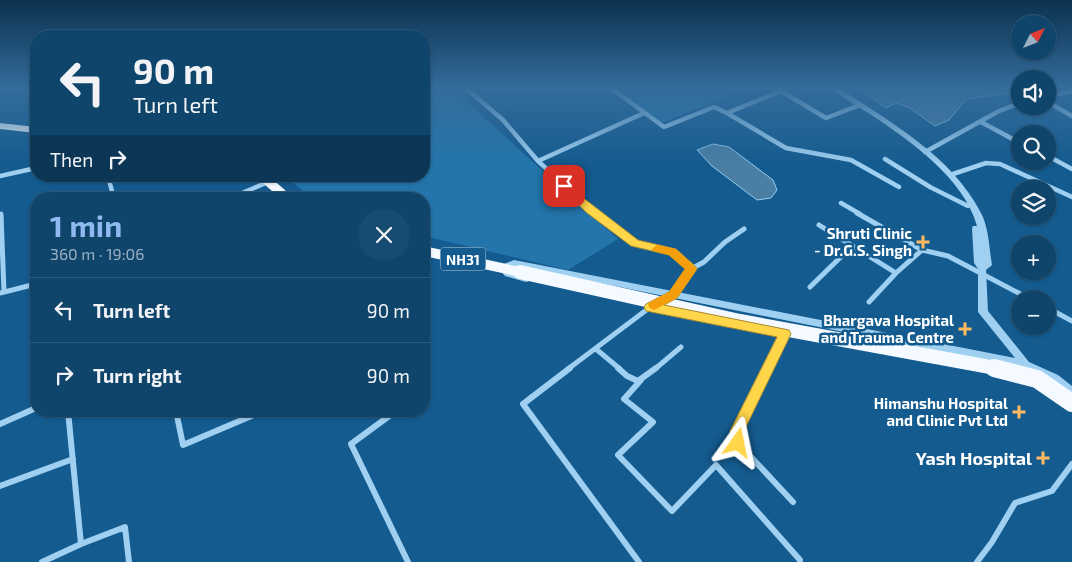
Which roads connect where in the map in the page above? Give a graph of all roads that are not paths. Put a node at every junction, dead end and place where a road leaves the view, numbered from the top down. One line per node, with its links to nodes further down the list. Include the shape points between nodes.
1 (496, 114): 20 (street)
2 (639, 114): 20 (street)
3 (647, 114): 4 (street, via 664,127)
4 (696, 114)
5 (729, 114): 27 (street, via 786,148 851,160)
6 (820, 114): 7 (street, via 826,118)
7 (836, 114)
8 (869, 114): 32 (street, via 919,152)
9 (870, 114): 17 (street)
10 (994, 114): 11 (street)
11 (981, 122): 16 (street); 17 (street)
12 (0, 126): 13 (highway)
13 (30, 129)
14 (0, 131): 15 (highway)
15 (30, 134)
16 (1011, 138)
17 (925, 152): 24 (street)
18 (885, 159): 32 (street)
19 (1056, 160): 22 (street)
20 (538, 161): 40 (street, via 634,244 672,252)
21 (30, 169): 23 (street)
22 (1072, 169)
23 (0, 176)
24 (950, 176): 30 (street, via 986,164 1000,164); 41 (street, via 978,214 988,265)
25 (259, 182): 28 (street)
26 (269, 182): 29 (highway)
27 (899, 187)
28 (241, 192)
29 (281, 192)
30 (1072, 197)
31 (841, 203): 37 (street)
32 (968, 206): 41 (street, via 977,230 978,263)
33 (1, 214): 46 (street)
34 (819, 226): 36 (street)
35 (744, 229): 40 (street)
36 (852, 246): 42 (street); 44 (street)
37 (922, 250): 41 (street, via 948,256); 42 (street)
38 (430, 251): 39 (highway, NH31)
39 (502, 268): 47 (street, via 514,263); 49 (street, via 508,274); 59 (highway, NH31, bridge, via 740,321 1004,370 1037,379)
40 (691, 269): 47 (street)
41 (982, 271): 45 (street); 55 (street, via 983,312)
42 (896, 272): 48 (street)
43 (30, 286): 46 (street)
44 (810, 287)
45 (1015, 290)
46 (2, 293)
47 (673, 295): 49 (street); 55 (street)
48 (869, 302)
49 (650, 307): 52 (street); 54 (street)
50 (1056, 312): 51 (street)
51 (1072, 321)
52 (785, 334): 57 (street, via 1023,379); 70 (street, via 737,431 737,437 743,450)
53 (681, 347): 56 (street)
54 (596, 349): 56 (street, via 631,379); 76 (street, via 523,404)
55 (1027, 365): 57 (street); 58 (street, via 1054,378)
56 (641, 380): 72 (street, via 624,399 652,422 618,455 672,512 716,465)
57 (1044, 389): 61 (street)
58 (1072, 392)
59 (1072, 403)
60 (30, 411): 66 (street)
61 (1072, 413)
62 (69, 417): 67 (street)
63 (177, 417): 64 (street, via 183,445)
64 (249, 417)
65 (388, 417): 75 (street, via 351,444)
66 (0, 424)
67 (73, 458): 69 (street); 71 (street)
68 (1072, 464): 77 (street, via 1052,491 1015,502)
69 (0, 486)
70 (793, 502)
71 (81, 544): 73 (street); 74 (street, via 125,527)
72 (798, 561)
73 (42, 562)
74 (129, 562)
75 (408, 562)
76 (639, 562)
77 (977, 562)

